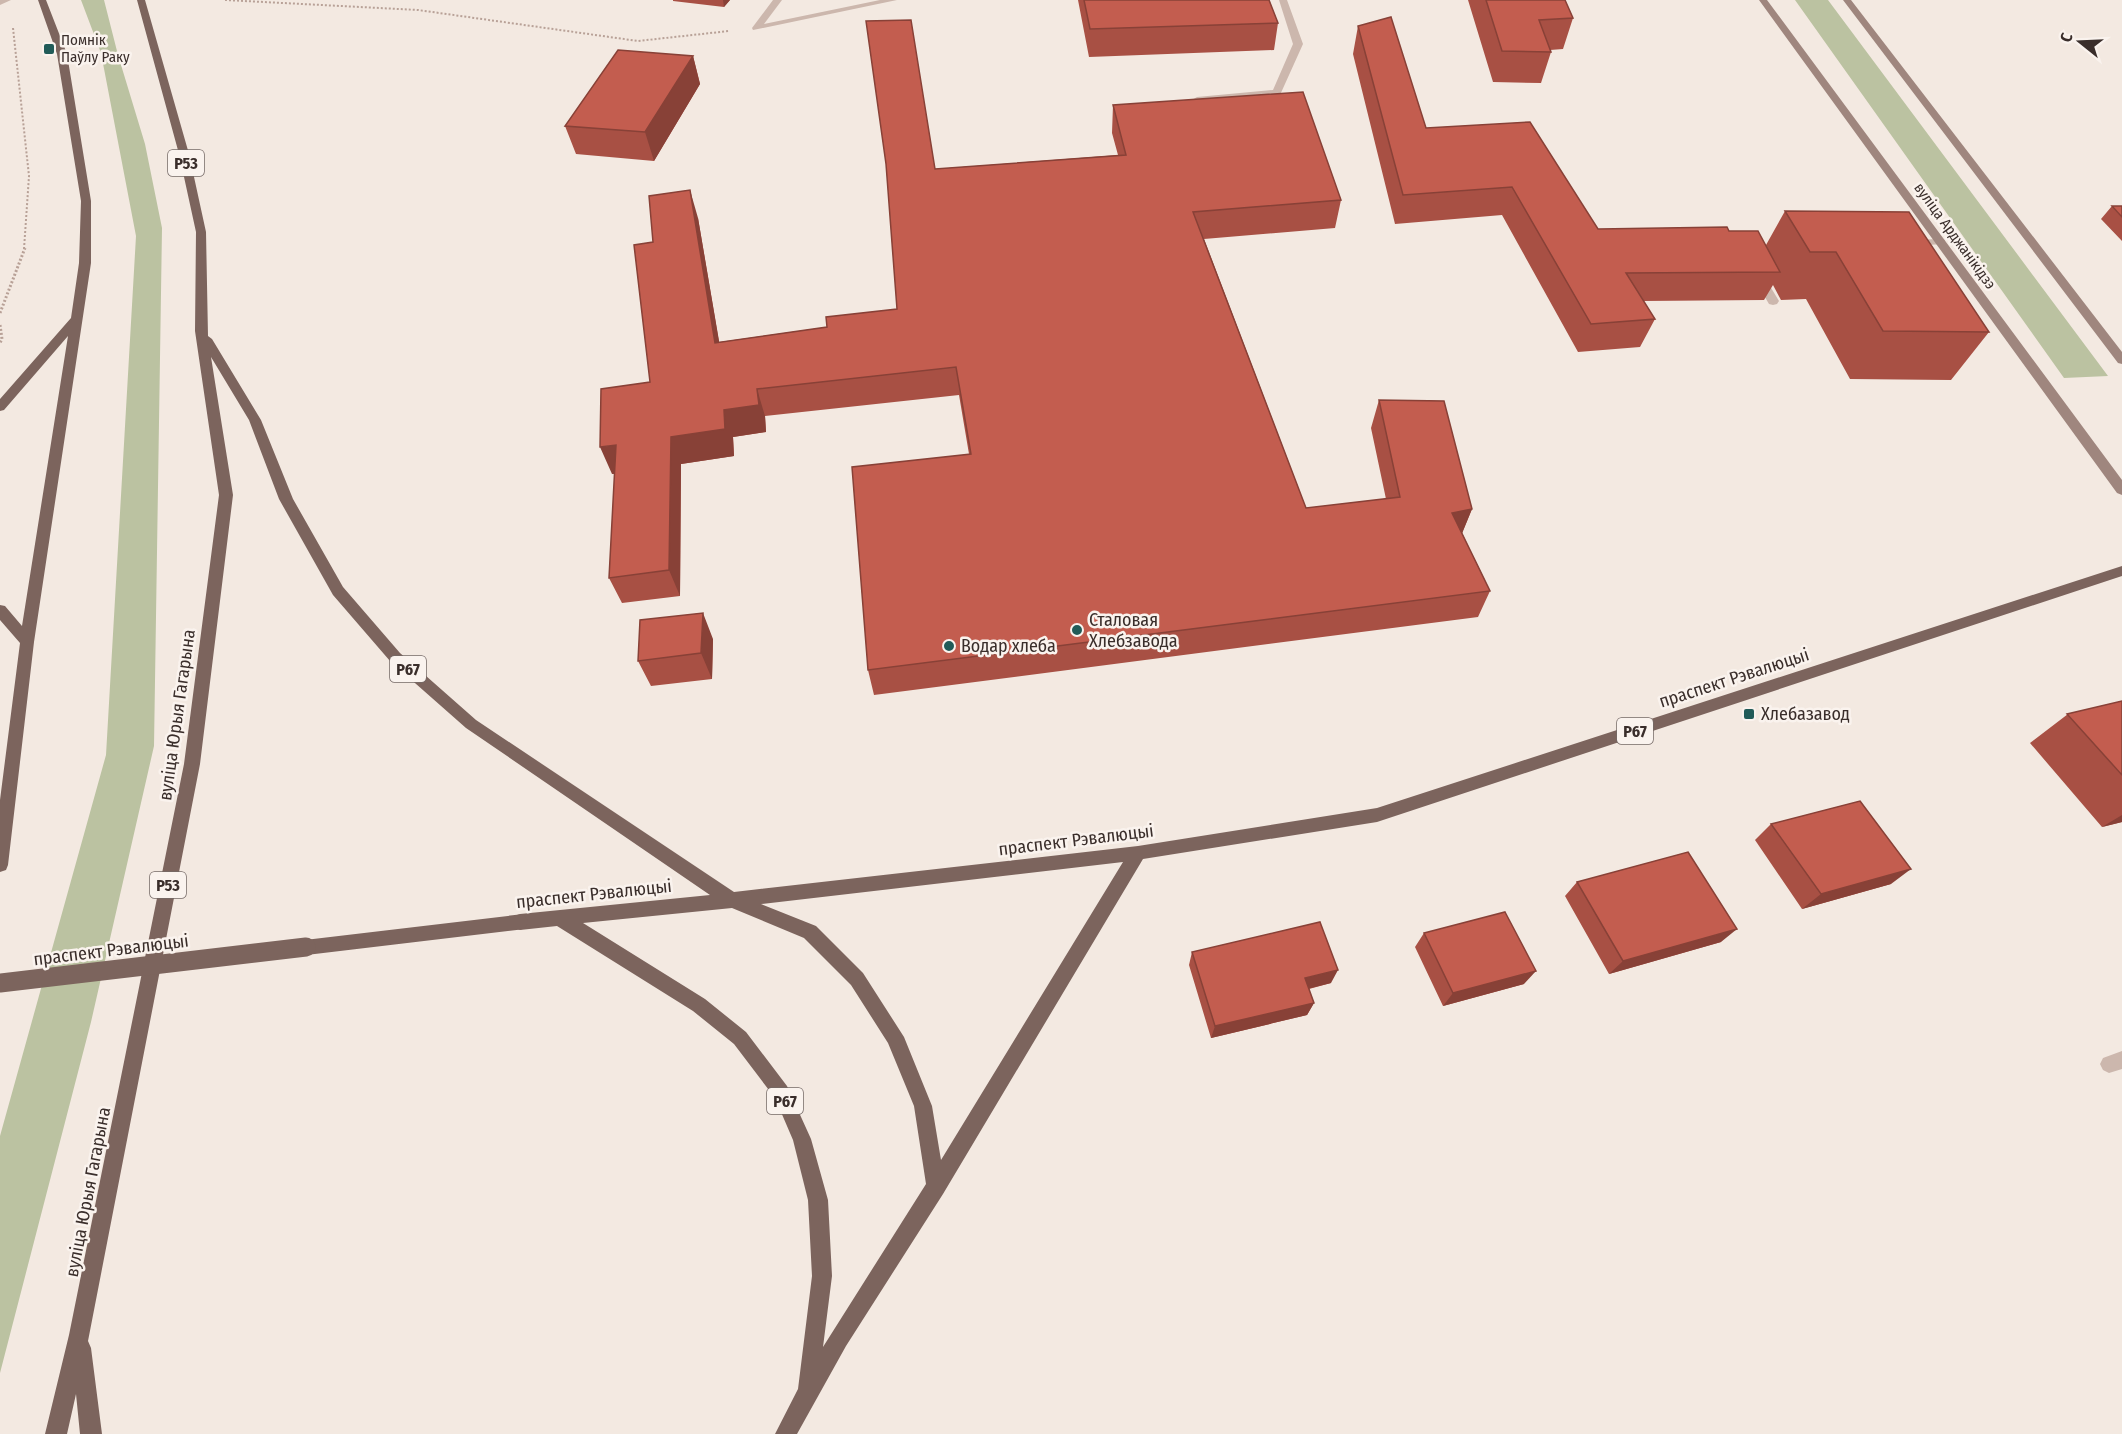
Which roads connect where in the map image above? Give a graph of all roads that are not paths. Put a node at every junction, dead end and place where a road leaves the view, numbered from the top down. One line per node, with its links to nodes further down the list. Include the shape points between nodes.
1 (8, 0): 9 (street)
2 (42, 0): 15 (main road, via 62,54 86,201 85,263)
3 (141, 0): 16 (main road, вуліца Юрыя Гагарына / Р53, via 184,154 201,232)
4 (778, 0): 5 (street, via 756,28)
5 (893, 0)
6 (1283, 0): 10 (street, via 1298,44 1277,93)
7 (1763, 0): 11 (main road, вуліца Арджанікідзэ)
8 (1847, 0): 17 (main road)
9 (0, 2)
10 (1187, 101)
11 (1941, 242): 12 (street); 19 (main road, вуліца Арджанікідзэ)
12 (1894, 243)
13 (1753, 266): 14 (street)
14 (1773, 301)
15 (78, 317): 18 (main road); 22 (main road)
16 (201, 331): 25 (main road, Р67, via 255,420 286,499 338,591 395,657 471,724); 29 (main road, вуліца Юрыя Гагарына / Р53, via 226,495 192,764)
17 (2122, 360)
18 (0, 407)
19 (2122, 490)
20 (2122, 572): 23 (main road, праспект Рэвалюцыі / Р67, via 1377,815)
21 (0, 610): 22 (main road)
22 (27, 642): 24 (main road)
23 (1138, 853): 25 (main road, праспект Рэвалюцыі / Р67); 28 (main road, Р67)
24 (0, 865)
25 (732, 900): 26 (main road, праспект Рэвалюцыі / Р67); 28 (main road, Р67, via 810,932 857,980 895,1037 923,1107)
26 (558, 917): 27 (main road, праспект Рэвалюцыі / Р67, bridge); 30 (main road, Р67, via 699,1005 740,1038 781,1092 802,1139 818,1200 822,1276)
27 (0, 983)
28 (936, 1187): 30 (main road, Р67)
29 (79, 1335): 31 (main road, вуліца Юрыя Гагарына / Р53); 32 (main road)
30 (807, 1392): 33 (main road, Р67)
31 (57, 1434)
32 (91, 1434)
33 (786, 1434)

